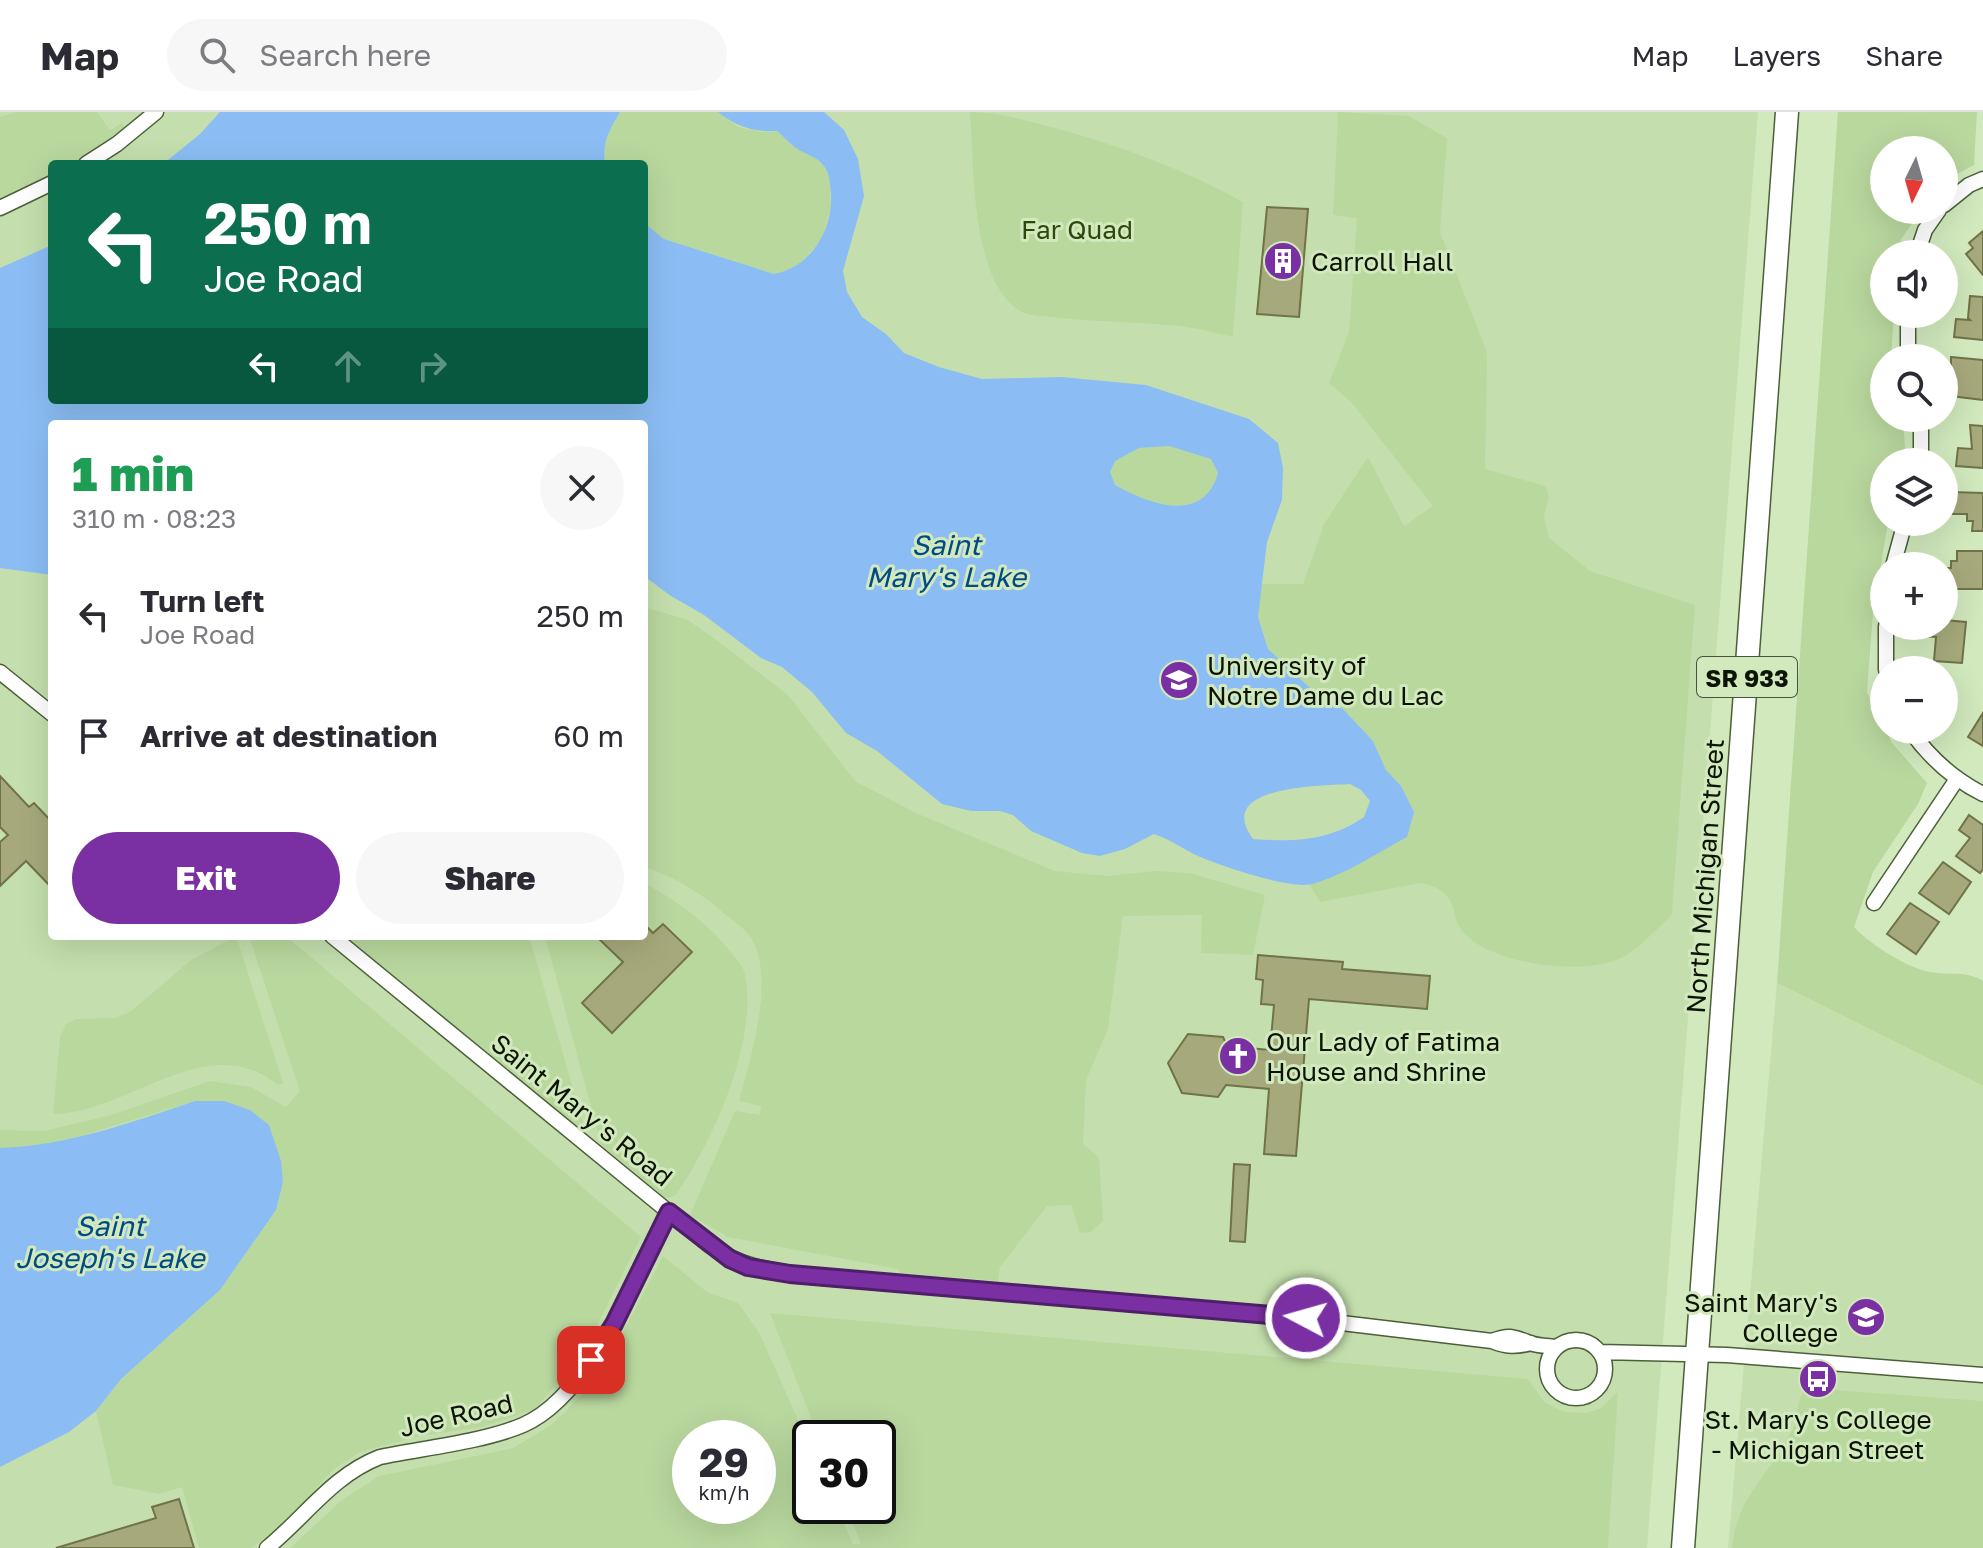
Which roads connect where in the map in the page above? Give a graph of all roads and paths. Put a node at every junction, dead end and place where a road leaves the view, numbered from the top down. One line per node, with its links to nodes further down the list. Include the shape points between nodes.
1 (156, 112): 3 (street)
2 (1787, 112): 18 (main road, North Michigan Street / SR 933)
3 (92, 160)
4 (1983, 179): 6 (street)
5 (48, 185): 7 (street)
6 (1958, 194)
7 (0, 208)
8 (0, 672): 9 (street)
9 (48, 711)
10 (1921, 744): 11 (street)
11 (1957, 779): 12 (street); 13 (street)
12 (1983, 794)
13 (1874, 903)
14 (337, 940): 15 (street, Saint Mary's Road)
15 (669, 1212): 16 (street, Saint Mary's Road, via 730,1259 748,1267 813,1277 1275,1315 1492,1341 1506,1335); 20 (street, Joe Road, via 614,1324 554,1406 506,1432 367,1462 339,1479)
16 (1556, 1347): 17 (street, Saint Mary's Road, via 1584,1341); 17 (street, via 1547,1365 1550,1384 1574,1399 1600,1388 1606,1370)
17 (1600, 1352): 18 (street, Saint Mary's Road)
18 (1698, 1355): 19 (street, Saint Mary's Road); 21 (main road, North Michigan Street / SR 933)
19 (1983, 1375)
20 (267, 1548)
21 (1683, 1548)

